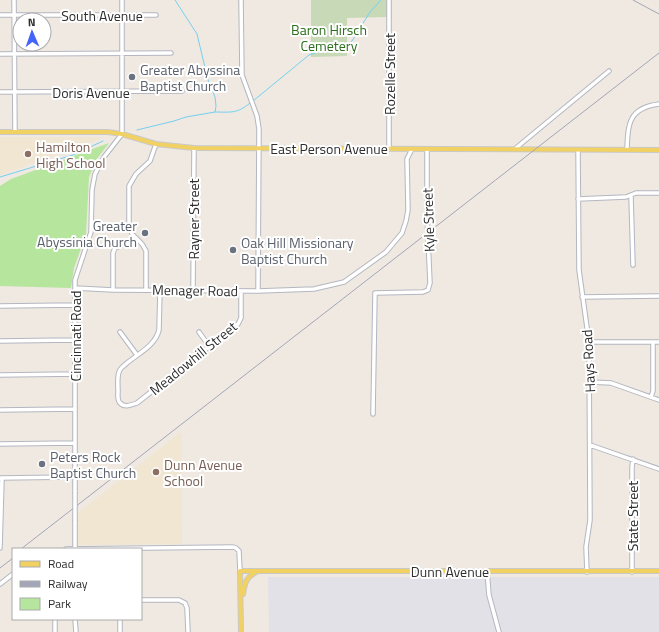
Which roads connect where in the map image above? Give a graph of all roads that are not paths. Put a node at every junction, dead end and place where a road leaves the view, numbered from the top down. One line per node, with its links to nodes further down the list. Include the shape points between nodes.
1 (14, 0): 5 (street)
2 (122, 0): 9 (street)
3 (240, 0): 26 (street, via 242,75 259,129)
4 (389, 0): 28 (street, Rozelle Street)
5 (15, 12)
6 (0, 15): 7 (street, South Avenue)
7 (12, 15)
8 (52, 15): 9 (street, South Avenue)
9 (122, 15): 10 (street, South Avenue); 12 (street)
10 (156, 15)
11 (15, 53): 12 (street); 14 (street); 18 (street)
12 (122, 53): 13 (street); 19 (street)
13 (171, 53)
14 (0, 54)
15 (609, 71): 27 (street)
16 (182, 91): 19 (street, Doris Avenue)
17 (0, 92): 18 (street, Doris Avenue)
18 (15, 92): 19 (street, Doris Avenue); 22 (street)
19 (122, 92): 23 (street)
20 (659, 104): 31 (street, via 647,106 637,112 630,121)
21 (0, 132): 22 (main road, East Person Avenue)
22 (15, 132): 23 (main road, East Person Avenue)
23 (122, 134): 24 (main road, East Person Avenue); 39 (street, Cincinnati Road, via 104,157 95,174 91,232 75,280)
24 (156, 144): 25 (main road, East Person Avenue); 37 (street, via 150,161 136,174 129,186 129,224)
25 (194, 148): 26 (main road, East Person Avenue); 43 (street, Rayner Street)
26 (258, 148): 28 (main road, East Person Avenue); 45 (street)
27 (516, 148): 30 (main road, East Person Avenue); 32 (main road, East Person Avenue)
28 (389, 149): 29 (main road, East Person Avenue)
29 (412, 149): 30 (main road, East Person Avenue); 45 (street, Menager Road, via 407,159 406,221 402,233 386,252 344,282 314,289)
30 (427, 149): 66 (street, Kyle Street, via 426,216 430,282 428,290 423,292 376,293)
31 (627, 149): 32 (main road, East Person Avenue); 33 (main road, East Person Avenue)
32 (578, 150): 36 (street, Hays Road)
33 (659, 150)
34 (659, 193): 35 (street, via 636,193)
35 (631, 196): 36 (street); 38 (street)
36 (578, 199): 47 (street, Hays Road)
37 (135, 238): 40 (street, via 115,248); 41 (street, via 146,251)
38 (633, 265)
39 (75, 288): 40 (street, Menager Road); 48 (street, Cincinnati Road)
40 (113, 290): 41 (street, Menager Road)
41 (146, 290): 42 (street, Menager Road)
42 (160, 290): 43 (street, Menager Road); 58 (street, via 158,337 153,344)
43 (193, 290): 44 (street, Menager Road)
44 (241, 291): 45 (street, Menager Road); 57 (street, Meadowhill Street, via 241,318 238,324)
45 (258, 291)
46 (659, 296): 47 (street)
47 (582, 297): 54 (street, Hays Road)
48 (75, 305): 49 (street); 52 (street, Cincinnati Road)
49 (0, 306)
50 (120, 332): 58 (street)
51 (199, 332): 57 (street)
52 (74, 340): 53 (street); 59 (street, Cincinnati Road)
53 (0, 341)
54 (589, 342): 55 (street); 61 (street, Hays Road)
55 (653, 342): 56 (street); 62 (street)
56 (659, 342)
57 (209, 346): 58 (street, Meadowhill Street, via 137,403 125,406 118,400 119,371)
58 (137, 355)
59 (74, 374): 60 (street); 64 (street, Cincinnati Road)
60 (0, 375)
61 (590, 382): 62 (street, via 611,383); 69 (street, Hays Road)
62 (651, 397): 63 (street)
63 (659, 400)
64 (75, 409): 65 (street); 68 (street, Cincinnati Road)
65 (0, 410)
66 (373, 414)
67 (0, 444): 68 (street)
68 (75, 444): 72 (street, Cincinnati Road)
69 (590, 445): 70 (street); 82 (street, Hays Road)
70 (633, 459): 71 (street); 83 (street, State Street)
71 (659, 469)
72 (75, 477): 73 (street); 76 (street, Cincinnati Road, bridge)
73 (1, 478): 74 (street)
74 (1, 513): 75 (street)
75 (0, 548)
76 (75, 548)
77 (100, 548): 78 (street, via 233,547 239,551)
78 (240, 571): 79 (main road, Dunn Avenue); 87 (main road)
79 (260, 571): 81 (main road, Dunn Avenue); 87 (main road, via 247,578)
80 (659, 571): 83 (main road, Dunn Avenue)
81 (487, 572): 82 (main road, Dunn Avenue); 96 (street, via 489,595)
82 (587, 572): 83 (main road, Dunn Avenue)
83 (632, 572)
84 (12, 575): 85 (street)
85 (0, 584)
86 (142, 600): 94 (street, via 179,600 185,603)
87 (241, 604): 95 (main road)
88 (55, 620): 91 (street)
89 (75, 620): 92 (street)
90 (120, 620): 93 (street)
91 (55, 632)
92 (76, 632)
93 (120, 632)
94 (188, 632)
95 (242, 632)
96 (499, 632)

